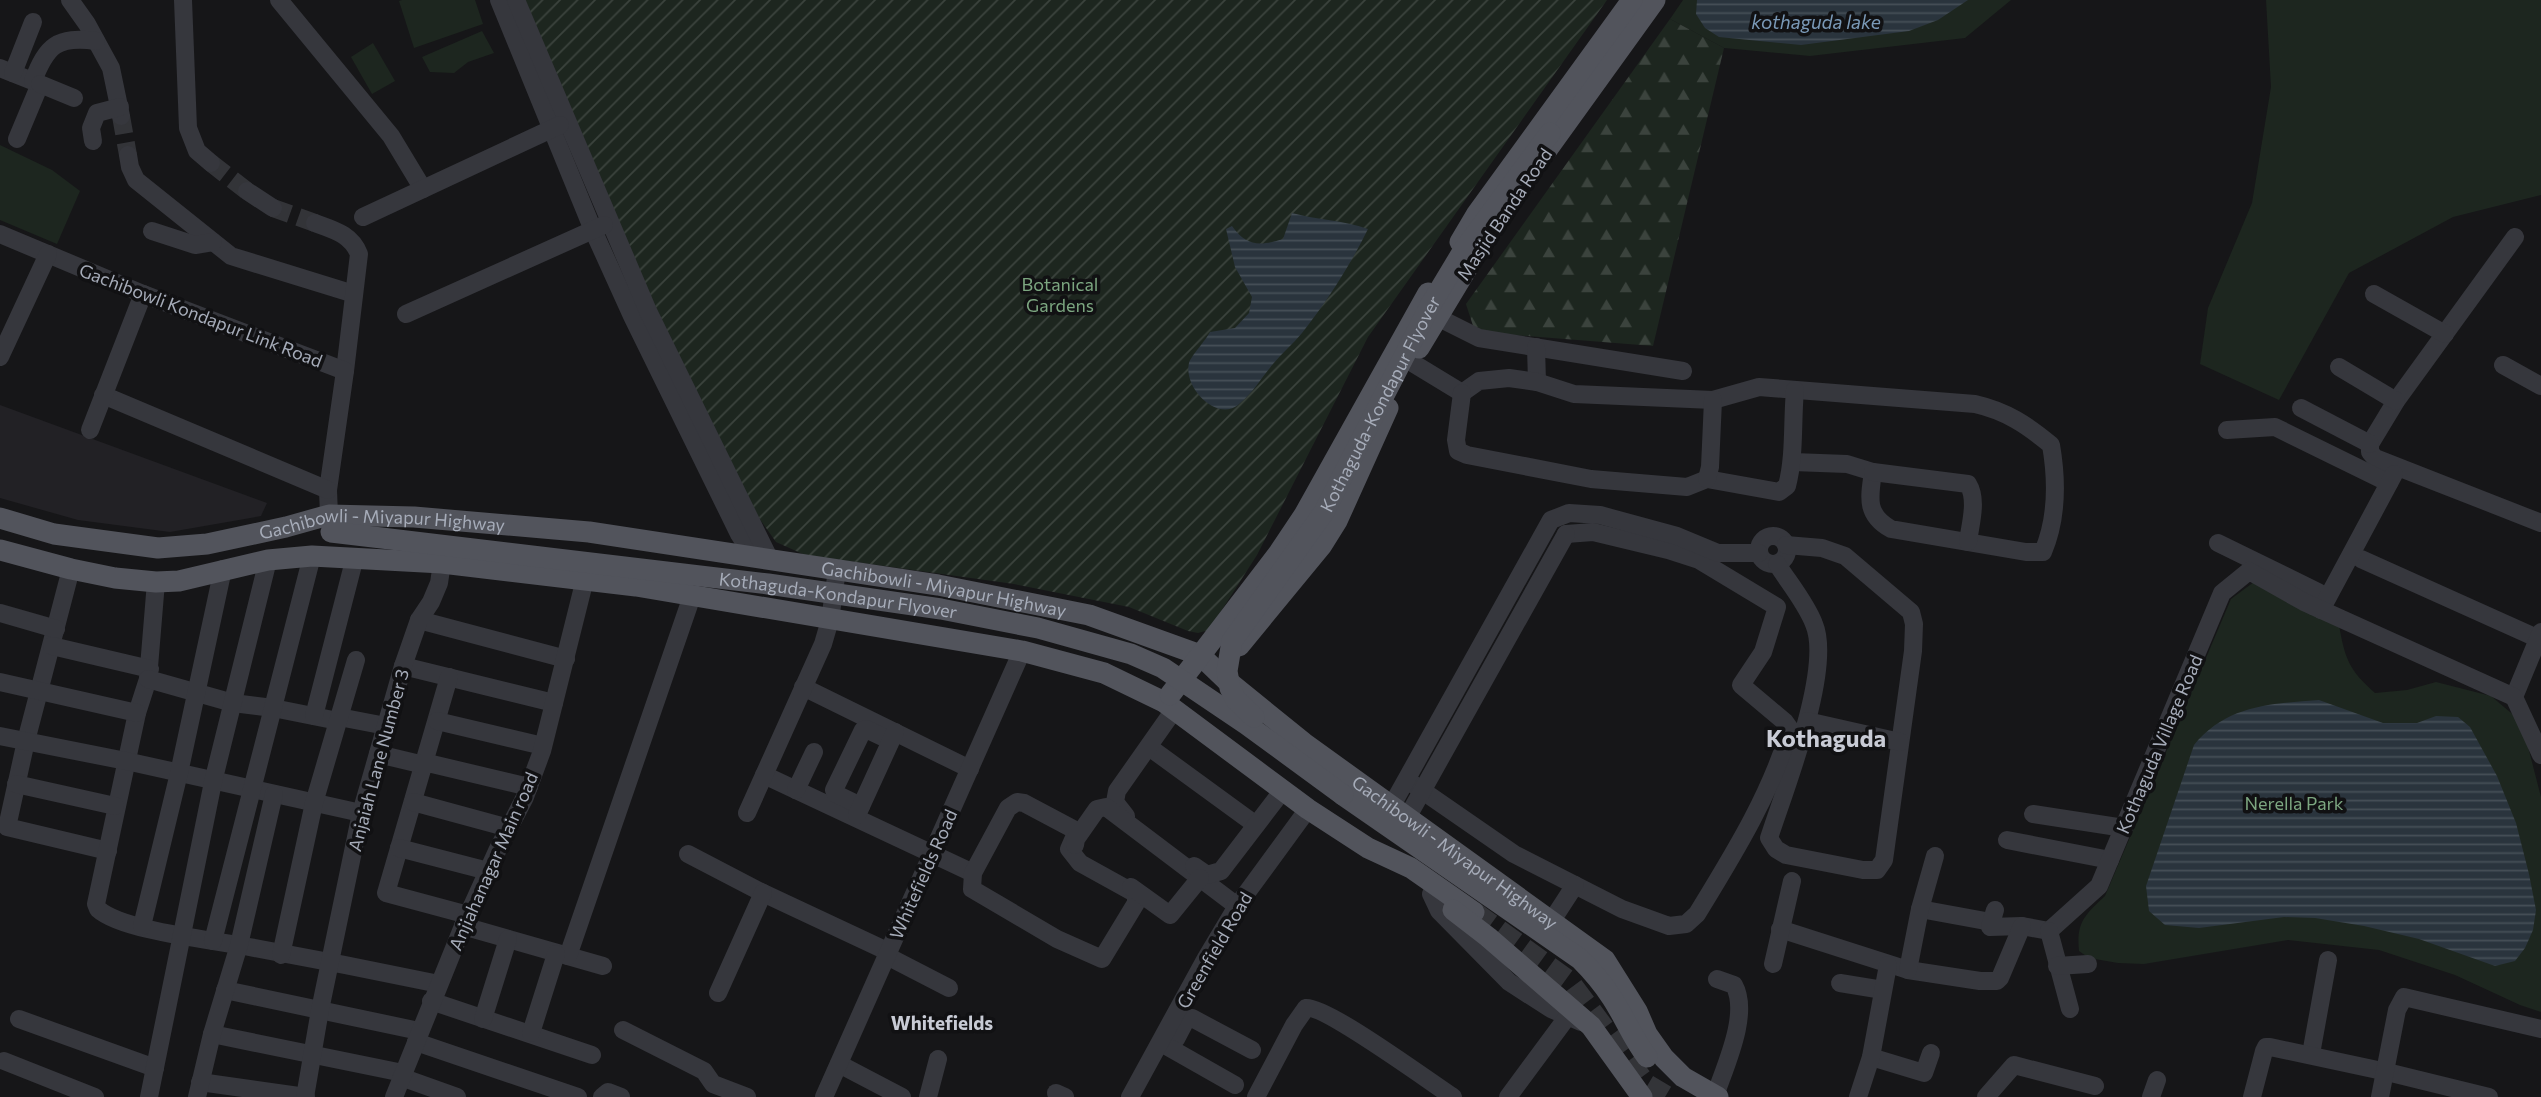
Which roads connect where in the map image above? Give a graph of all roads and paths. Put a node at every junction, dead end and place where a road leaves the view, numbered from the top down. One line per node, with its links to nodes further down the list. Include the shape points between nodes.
1 (70, 0): 9 (street)
2 (183, 0): 18 (street, via 188,128 197,151)
3 (279, 0): 19 (street, via 391,136)
4 (499, 0): 14 (street)
5 (516, 0): 14 (street)
6 (1632, 0): 93 (main road, Masjid Banda Road, via 1476,215 1412,318 1304,515)
7 (1655, 0): 13 (main road, Masjid Banda Road)
8 (33, 22): 10 (street)
9 (96, 41): 11 (street, via 73,38 58,43 43,58); 16 (street, via 114,76 120,111 97,113)
10 (6, 70): 11 (street)
11 (36, 82): 12 (street); 15 (street)
12 (74, 98)
13 (1576, 108): 34 (main road, Masjid Banda Road, via 1497,218); 139 (main road, Kothaguda-Kondapur Flyover, bridge, via 1550,133 1463,251 1324,512 1232,641 1227,671 1236,700)
14 (559, 125): 19 (street); 24 (street)
15 (17, 139)
16 (93, 141)
17 (128, 155): 28 (street, via 136,180)
18 (211, 163)
19 (422, 189): 22 (street)
20 (247, 191): 21 (street)
21 (273, 208)
22 (363, 217)
23 (315, 223): 31 (street, via 339,231 356,245 360,264)
24 (601, 226): 33 (street); 75 (street, via 648,311)
25 (152, 231): 28 (street, via 195,245)
26 (0, 234): 29 (street, Gachibowli Kondapur Link Road)
27 (2515, 237): 35 (street)
28 (213, 242): 31 (street, via 231,256)
29 (48, 254): 30 (street, Gachibowli Kondapur Link Road); 37 (street)
30 (143, 294): 41 (street, Gachibowli Kondapur Link Road); 47 (street)
31 (354, 294): 41 (street)
32 (2374, 294): 35 (street)
33 (406, 314)
34 (1437, 317): 36 (street, via 1479,338); 38 (main road, Masjid Banda Road)
35 (2445, 334): 49 (street)
36 (1536, 347): 42 (street); 43 (street)
37 (0, 356)
38 (1411, 362): 46 (street); 97 (main road, Masjid Banda Road, via 1337,521)
39 (2503, 365): 44 (street)
40 (2339, 367): 49 (street)
41 (345, 371): 58 (street, Gachibowli Kondapur Link Road)
42 (1683, 371)
43 (1537, 382): 46 (street, via 1479,381); 48 (street, via 1574,394)
44 (2541, 386)
45 (1795, 390): 48 (street, via 1759,387); 54 (street); 67 (street, via 1975,404 2025,424 2051,445 2056,474 2050,536 2043,552)
46 (1462, 393): 57 (street, via 1456,440 1458,451 1467,455 1591,479 1687,487)
47 (103, 395): 51 (street); 58 (street)
48 (1713, 400): 57 (street)
49 (2396, 401): 53 (street)
50 (2301, 408): 53 (street)
51 (90, 430)
52 (2227, 430): 56 (street, via 2275,427)
53 (2370, 444): 56 (street, via 2370,452)
54 (1793, 462): 55 (street, via 1847,464); 57 (street, via 1787,486 1779,492)
55 (1873, 472): 67 (street, via 1870,489 1877,521 1891,529); 67 (street, via 1968,484 1973,499)
56 (2393, 475): 61 (street); 86 (street)
57 (1707, 479)
58 (328, 490): 62 (street, Gachibowli Kondapur Link Road)
59 (0, 519): 63 (main road, Gachibowli - Miyapur Highway)
60 (1551, 520): 66 (street); 71 (street, via 1569,513 1600,515 1677,536 1718,553); 130 (street)
61 (2541, 523)
62 (330, 524): 64 (main road, Kothaguda-Kondapur Flyover); 75 (main road, Gachibowli - Miyapur Highway, via 414,517 589,532); 139 (main road, Kothaguda-Kondapur Flyover, bridge, via 941,609 1038,628 1131,654 1163,668)
63 (23, 526): 65 (main road, Gachibowli - Miyapur Highway); 70 (main road)
64 (286, 527): 65 (main road, Gachibowli - Miyapur Highway, via 207,544 158,548)
65 (54, 534): 78 (main road)
66 (1566, 534): 137 (street); 165 (street, via 1593,532 1699,560 1777,607 1763,652 1741,685 1790,729 1749,827 1697,914 1686,924 1669,926)
67 (1968, 542)
68 (2218, 543): 86 (street, via 2318,592)
69 (1786, 545): 71 (street, via 1771,536 1760,544); 79 (street, via 1784,559); 119 (street, via 1845,555 1911,612 1913,651)
70 (9, 553): 78 (main road, Gachibowli - Miyapur Highway)
71 (1759, 553): 79 (street, via 1768,564)
72 (312, 556): 73 (main road, Gachibowli - Miyapur Highway); 74 (main road, Gachibowli - Miyapur Highway); 107 (street)
73 (355, 557): 77 (main road, Gachibowli - Miyapur Highway); 110 (street)
74 (268, 559): 81 (main road, Gachibowli - Miyapur Highway); 106 (street)
75 (762, 559): 82 (main road, Gachibowli - Miyapur Highway)
76 (2361, 559): 90 (street)
77 (442, 563): 83 (main road, Gachibowli - Miyapur Highway); 88 (street, Anjaiah Lane Number 3, via 435,592)
78 (49, 564): 80 (main road, Gachibowli - Miyapur Highway)
79 (1777, 564): 113 (street, via 1815,625 1818,650)
80 (71, 569): 84 (main road, Gachibowli - Miyapur Highway); 91 (street)
81 (223, 569): 84 (main road, Gachibowli - Miyapur Highway); 103 (street)
82 (837, 570): 89 (street); 93 (main road, Gachibowli - Miyapur Highway, via 1089,615)
83 (585, 579): 85 (main road, Gachibowli - Miyapur Highway); 94 (street, Anjiahanagar Main road)
84 (156, 582): 98 (street)
85 (692, 596): 89 (main road, Gachibowli - Miyapur Highway); 183 (street)
86 (2317, 608): 104 (street, Kothaguda Village Road); 152 (street, Kothaguda Village Road, via 2249,571 2222,593)
87 (0, 612): 91 (street)
88 (419, 620): 94 (street); 96 (street, Anjaiah Lane Number 3)
89 (830, 620): 92 (main road, Gachibowli - Miyapur Highway); 101 (street)
90 (2540, 636): 104 (street)
91 (54, 638): 98 (street); 102 (street)
92 (1022, 651): 108 (main road, Gachibowli - Miyapur Highway, via 1104,673); 127 (street, Whitefields Road)
93 (1200, 655): 97 (main road, Gachibowli - Miyapur Highway); 108 (main road, Masjid Banda Road)
94 (566, 659): 105 (street, Anjiahanagar Main road)
95 (356, 660): 112 (street)
96 (403, 666): 99 (street); 115 (street, Anjaiah Lane Number 3)
97 (1218, 673): 108 (main road, Masjid Banda Road); 146 (main road, Gachibowli - Miyapur Highway)
98 (149, 674): 103 (street); 109 (street)
99 (449, 677): 105 (street); 114 (street)
100 (0, 682): 102 (street)
101 (803, 687): 111 (street); 129 (street)
102 (40, 692): 109 (street); 118 (street)
103 (197, 692): 106 (street); 128 (street)
104 (2514, 697): 124 (street)
105 (554, 703): 120 (street, Anjiahanagar Main road)
106 (233, 704): 107 (street); 131 (street)
107 (273, 708): 110 (street); 135 (street)
108 (1175, 710): 121 (street); 136 (main road, Gachibowli - Miyapur Highway)
109 (137, 713): 125 (street)
110 (314, 716): 112 (street)
111 (865, 718): 117 (street); 140 (street)
112 (339, 719): 115 (street); 142 (street)
113 (1807, 720): 119 (street); 119 (street, via 1769,838 1786,855 1877,870 1884,860)
114 (437, 721): 120 (street); 126 (street)
115 (386, 726): 123 (street, Anjaiah Lane Number 3)
116 (0, 736): 118 (street)
117 (893, 736): 127 (street); 145 (street); 145 (street, via 863,730 835,789)
118 (26, 741): 125 (street); 132 (street)
119 (1900, 742)
120 (543, 746): 133 (street, Anjiahanagar Main road)
121 (1149, 747): 150 (street); 150 (street, via 1117,791 1117,807 1201,871 1208,875 1221,871)
122 (814, 752): 134 (street)
123 (378, 754): 126 (street); 147 (street, Anjaiah Lane Number 3)
124 (2541, 755)
125 (126, 761): 128 (street); 143 (street)
126 (425, 764): 133 (street); 141 (street)
127 (970, 769): 156 (street, Whitefields Road)
128 (179, 774): 131 (street); 173 (street)
129 (764, 775): 134 (street); 148 (street)
130 (1407, 780): 137 (street); 146 (street)
131 (213, 782): 135 (street); 177 (street)
132 (16, 784): 143 (street); 155 (street, via 7,827)
133 (529, 787): 151 (street, Anjiahanagar Main road)
134 (800, 787): 140 (street)
135 (250, 789): 138 (street); 179 (street)
136 (1283, 790): 144 (main road, Gachibowli - Miyapur Highway); 150 (street)
137 (1424, 791): 146 (street); 165 (street, via 1514,854)
138 (274, 794): 142 (street); 180 (street)
139 (1343, 795): 243 (main road, Kothaguda-Kondapur Flyover, via 1580,959 1614,1000 1652,1065)
140 (827, 799): 145 (street)
141 (413, 802): 151 (street); 154 (street)
142 (314, 803): 147 (street); 182 (street)
143 (116, 806): 155 (street)
144 (1308, 808): 160 (main road, Gachibowli - Miyapur Highway, via 1368,848); 168 (street, Greenfield Road)
145 (859, 812): 156 (street)
146 (1399, 812): 172 (main road, Gachibowli - Miyapur Highway)
147 (361, 813): 185 (street, Anjaiah Lane Number 3)
148 (747, 813)
149 (2032, 814): 152 (street)
150 (1256, 825)
151 (509, 828): 161 (street, Anjiahanagar Main road)
152 (2123, 828): 159 (street, Kothaguda Village Road)
153 (2007, 840): 159 (street)
154 (400, 848): 161 (street); 171 (street, via 386,893)
155 (108, 851): 173 (street, via 98,909)
156 (933, 853): 162 (street); 181 (street, Whitefields Road)
157 (688, 854): 166 (street)
158 (1935, 856): 169 (street)
159 (2110, 860): 176 (street, Kothaguda Village Road, via 2099,886)
160 (1411, 868): 167 (main road, via 1414,881); 170 (main road, Gachibowli - Miyapur Highway)
161 (488, 872): 171 (street, Anjiahanagar Main road)
162 (973, 873): 162 (street, via 974,891 1099,959 1104,958 1137,898 1076,860 1069,849 1076,833 1073,829 1024,803 1008,808)
163 (1200, 878): 163 (street, via 1105,807 1097,809 1075,842 1170,915); 168 (street)
164 (1792, 881): 175 (street)
165 (1575, 885): 172 (street)
166 (763, 893): 181 (street); 198 (street)
167 (1431, 894): 202 (street, via 1439,911 1509,982); 205 (main road)
168 (1237, 906): 211 (street, Greenfield Road, via 1206,958)
169 (1920, 909): 174 (street, via 1993,916 1990,927); 191 (street)
170 (1474, 912)
171 (466, 921): 178 (street); 194 (street, Anjiahanagar Main road)
172 (1551, 922): 229 (main road, Gachibowli - Miyapur Highway, via 1605,960 1664,1058 1683,1077)
173 (142, 926): 177 (street)
174 (2022, 926): 176 (street); 191 (street, via 1997,981)
175 (1780, 929): 186 (street); 188 (street)
176 (2049, 931): 190 (street)
177 (182, 936): 179 (street); 221 (street)
178 (508, 939): 183 (street); 204 (street)
179 (213, 941): 180 (street)
180 (239, 945): 182 (street); 196 (street)
181 (888, 954): 195 (street); 220 (street, Whitefields Road)
182 (281, 955): 185 (street)
183 (562, 955): 189 (street); 208 (street)
184 (2328, 960): 214 (street)
185 (330, 962): 194 (street); 201 (street, Anjaiah Lane Number 3)
186 (1773, 964)
187 (2088, 964): 190 (street)
188 (1888, 965): 191 (street); 197 (street)
189 (603, 966)
190 (2057, 966): 200 (street)
191 (1908, 970)
192 (1717, 979): 229 (street, via 1734,985 1740,1002)
193 (1840, 983): 197 (street)
194 (439, 984): 199 (street, Anjiahanagar Main road)
195 (949, 988)
196 (225, 989): 201 (street); 209 (street)
197 (1883, 990): 217 (street)
198 (718, 993)
199 (432, 1001): 204 (street); 210 (street, Anjiahanagar Main road)
200 (2070, 1009)
201 (320, 1010): 210 (street); 215 (street, Anjaiah Lane Number 3)
202 (1567, 1016): 205 (street); 241 (street)
203 (19, 1019): 221 (street)
204 (483, 1019): 208 (street)
205 (1591, 1026): 242 (main road)
206 (2541, 1029): 222 (street, via 2404,997 2397,1010)
207 (623, 1030): 235 (street, via 704,1071 713,1084)
208 (531, 1033): 216 (street)
209 (212, 1034): 215 (street); 226 (street)
210 (417, 1037): 223 (street, Anjiahanagar Main road); 234 (street)
211 (1168, 1042): 212 (street, via 1192,1018); 224 (street); 239 (street, Greenfield Road)
212 (1252, 1050)
213 (1931, 1053): 217 (street, via 1924,1073)
214 (2311, 1054): 222 (street); 246 (street, via 2266,1048)
215 (312, 1055): 223 (street); 232 (street, Anjaiah Lane Number 3)
216 (592, 1055)
217 (1871, 1057): 244 (street)
218 (938, 1059): 238 (street)
219 (4, 1061): 230 (street)
220 (839, 1064): 236 (street, Whitefields Road); 237 (street)
221 (155, 1068): 231 (street)
222 (2387, 1072): 247 (street); 248 (street)
223 (402, 1075): 227 (street); 233 (street, Anjiahanagar Main road)
224 (1235, 1085)
225 (2095, 1086): 245 (street, via 2014,1065)
226 (199, 1089): 232 (street)
227 (449, 1096)
228 (1258, 1096): 240 (street, via 1294,1026 1306,1008 1313,1007)
229 (1716, 1096)
230 (95, 1097)
231 (149, 1097)
232 (306, 1097)
233 (394, 1097)
234 (578, 1097)
235 (747, 1097)
236 (824, 1097)
237 (902, 1097)
238 (928, 1097)
239 (1130, 1097)
240 (1453, 1097)
241 (1508, 1097)
242 (1642, 1097)
243 (1689, 1097)
244 (1858, 1097)
245 (1986, 1097)
246 (2252, 1097)
247 (2380, 1097)
248 (2488, 1097)

